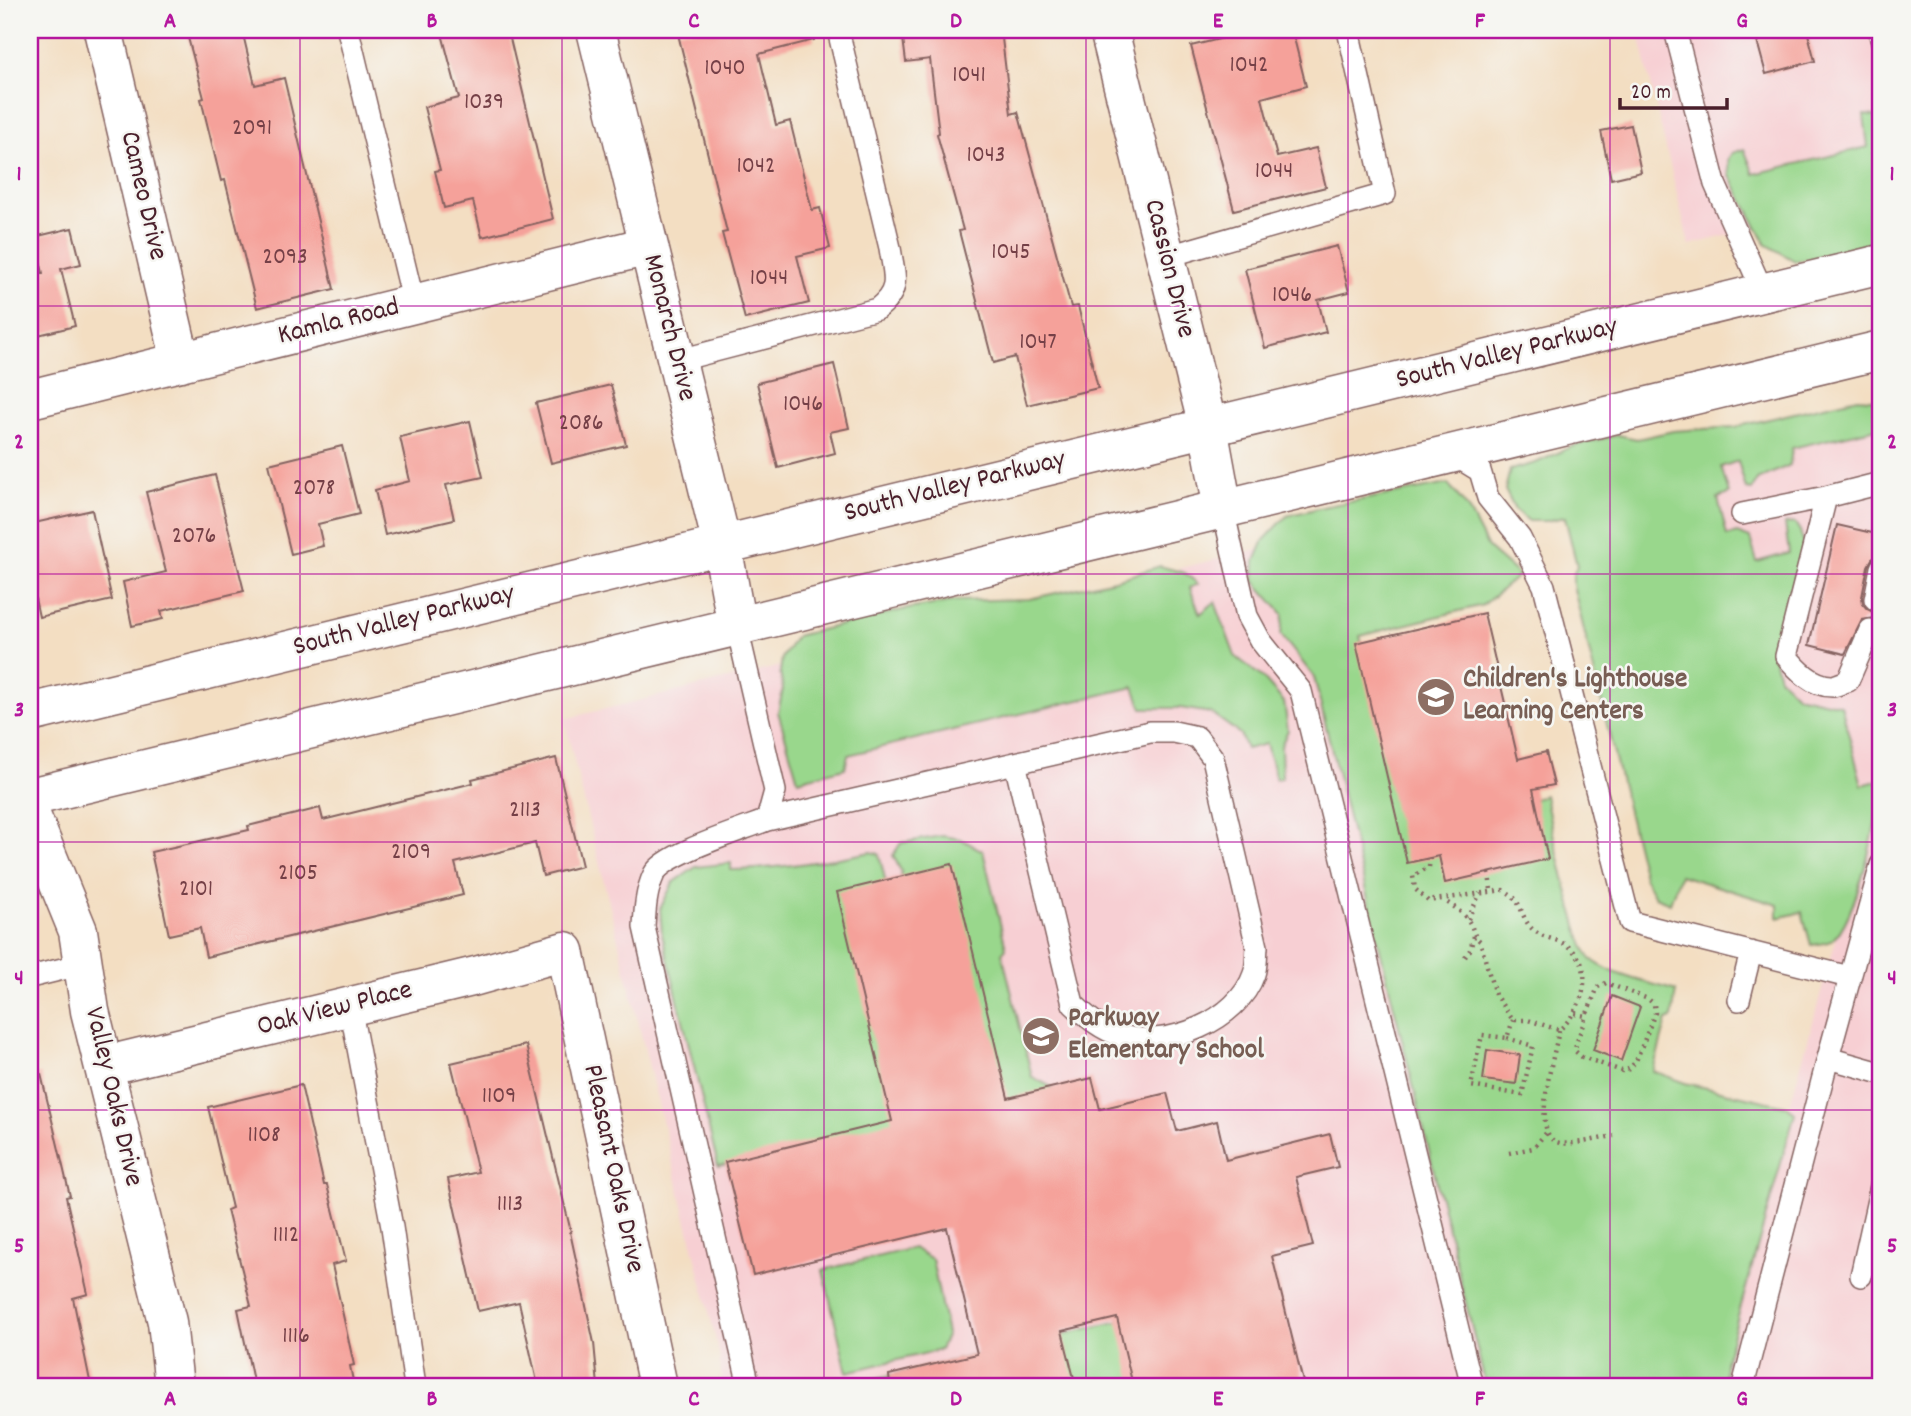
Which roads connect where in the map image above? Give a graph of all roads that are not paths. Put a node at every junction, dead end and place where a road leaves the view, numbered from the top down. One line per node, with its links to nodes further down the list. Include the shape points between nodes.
1 (103, 30): 17 (main road, Cameo Drive)
2 (348, 30): 14 (lane)
3 (596, 30): 10 (main road, Monarch Drive)
4 (838, 30): 16 (lane, via 890,248 895,282 890,299 877,309)
5 (1109, 30): 11 (main road, Cassion Drive)
6 (1348, 30): 11 (lane, via 1385,194)
7 (1675, 30): 13 (lane, via 1715,184)
8 (1879, 30): 9 (lane)
9 (1881, 38)
10 (648, 246): 14 (main road, Kamla Road); 16 (main road, Monarch Drive)
11 (1165, 257): 19 (main road, Cassion Drive)
12 (1881, 264): 13 (main road, South Valley Parkway)
13 (1762, 292): 19 (main road, South Valley Parkway)
14 (414, 304): 17 (main road, Kamla Road)
15 (1881, 350): 20 (main road)
16 (677, 361): 25 (main road, Monarch Drive)
17 (181, 362): 18 (main road, Kamla Road)
18 (30, 399)
19 (1208, 427): 23 (main road, Cassion Drive); 25 (main road, South Valley Parkway)
20 (1454, 455): 23 (main road); 37 (lane, via 1480,471 1488,498 1520,538 1544,586 1630,922)
21 (1881, 483): 22 (lane)
22 (1826, 497): 24 (lane); 29 (lane, via 1786,656 1800,672 1833,686 1848,681)
23 (1223, 509): 28 (main road); 52 (lane, via 1247,615 1260,640 1301,691)
24 (1742, 514)
25 (722, 545): 28 (main road, Monarch Drive); 30 (main road, South Valley Parkway)
26 (1881, 568): 27 (lane)
27 (1874, 599)
28 (737, 626): 32 (main road); 34 (lane, via 775,791)
29 (1870, 630)
30 (30, 713)
31 (1015, 763): 31 (lane, via 1150,732 1197,737 1213,758 1257,947 1254,974 1239,1000 1214,1020 1184,1034 1157,1038 1123,1036 1093,1023 1073,1004); 34 (lane)
32 (30, 797)
33 (30, 813): 38 (main road, Valley Oaks Drive, via 78,931)
34 (767, 820): 51 (lane, via 677,855 655,871 644,928)
35 (1881, 865): 40 (lane)
36 (565, 951): 42 (main road, Oak View Place); 50 (main road, Pleasant Oaks Drive)
37 (1751, 952): 40 (lane); 41 (lane)
38 (83, 964): 39 (lane); 44 (main road, Valley Oaks Drive)
39 (30, 977)
40 (1849, 977): 43 (lane)
41 (1739, 1000)
42 (350, 1006): 44 (main road, Oak View Place); 49 (lane, via 392,1227)
43 (1828, 1058): 45 (lane); 53 (lane)
44 (104, 1066): 48 (main road, Valley Oaks Drive, via 167,1322)
45 (1881, 1073)
46 (1881, 1186): 47 (lane)
47 (1861, 1276)
48 (174, 1386)
49 (415, 1386)
50 (658, 1386)
51 (749, 1386)
52 (1472, 1386)
53 (1744, 1386)

